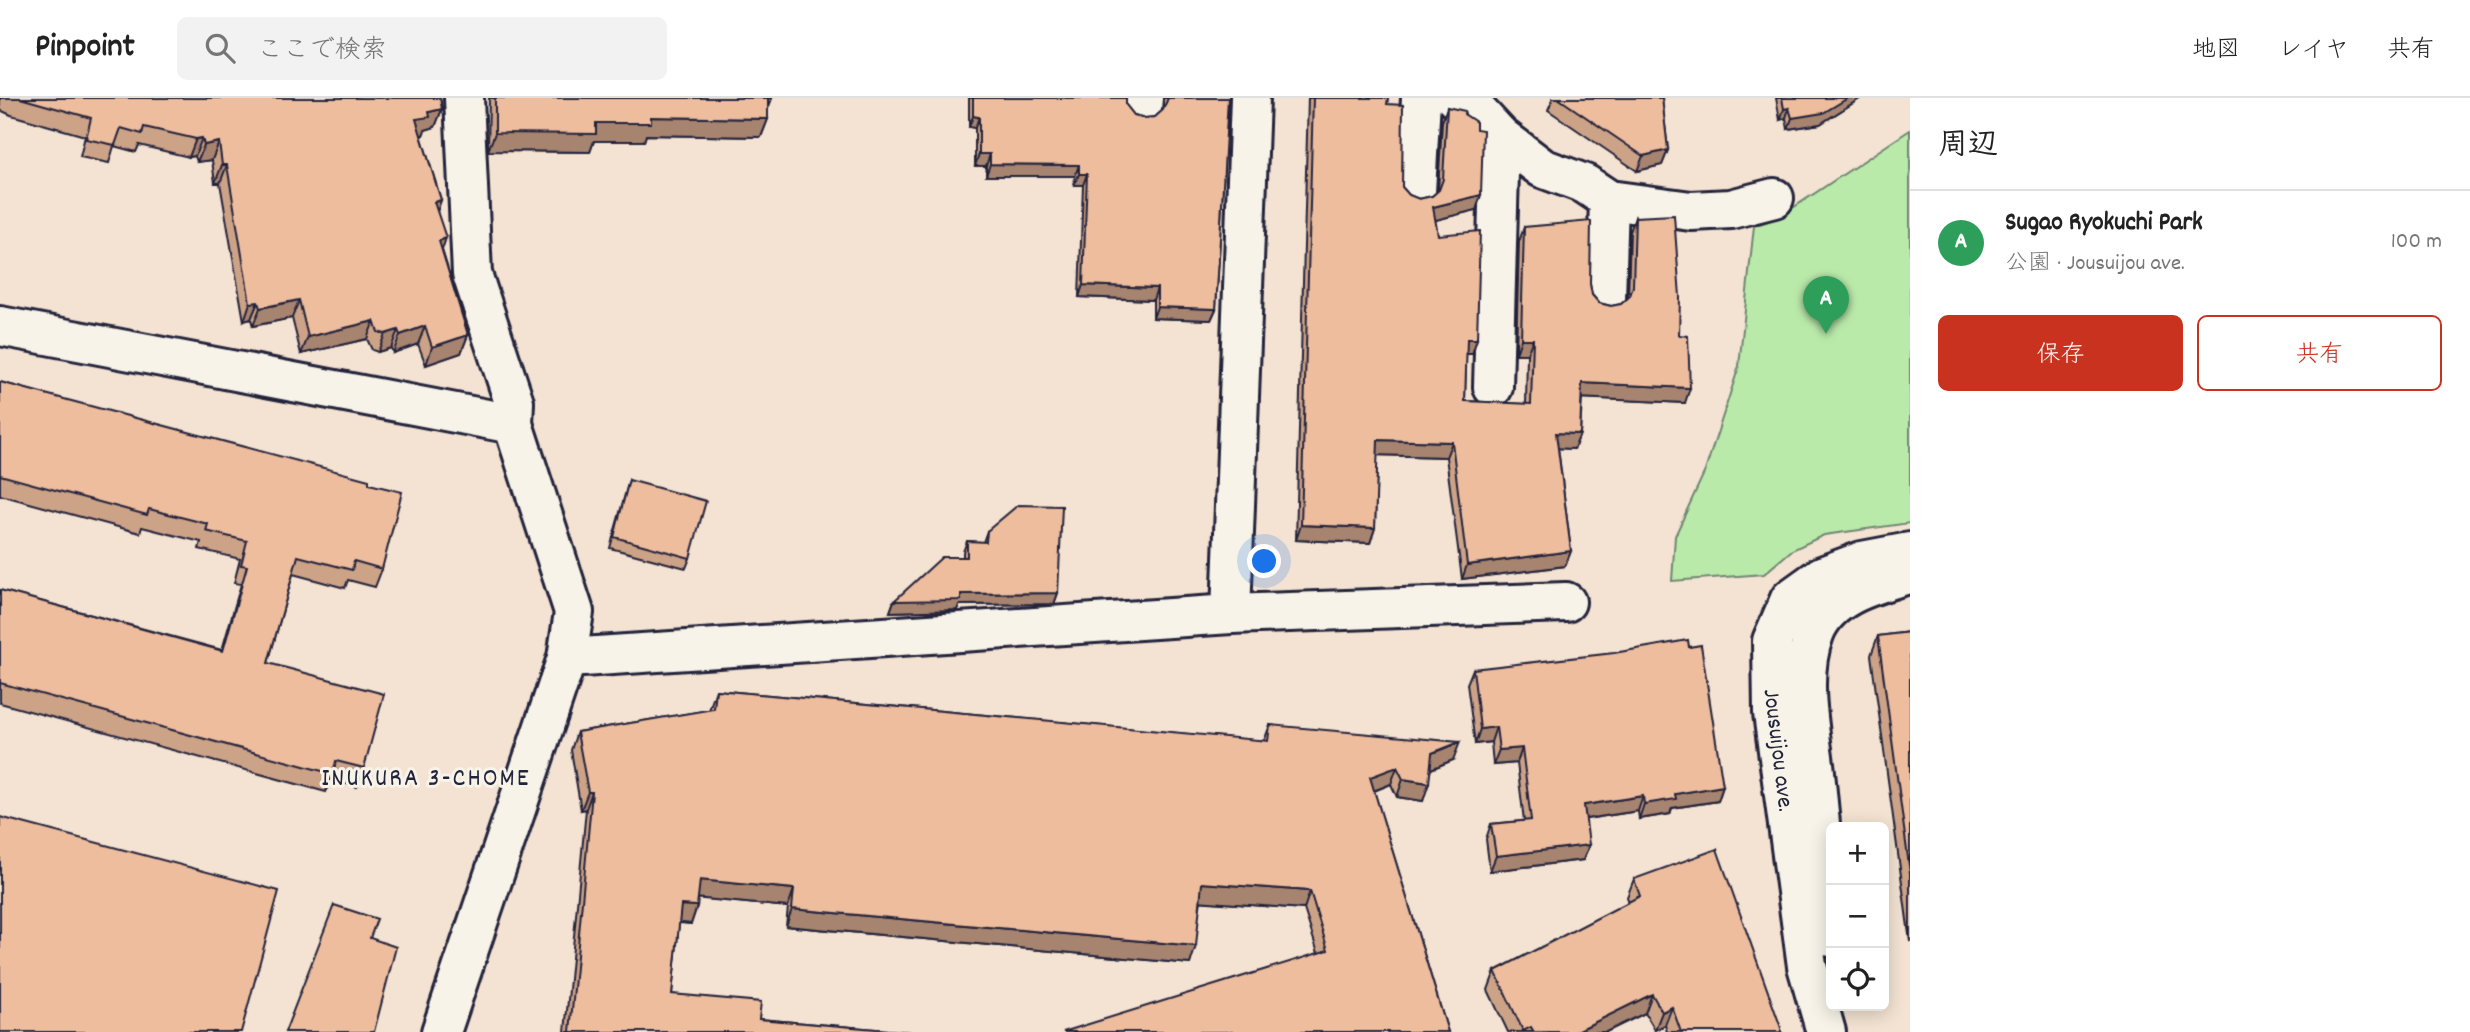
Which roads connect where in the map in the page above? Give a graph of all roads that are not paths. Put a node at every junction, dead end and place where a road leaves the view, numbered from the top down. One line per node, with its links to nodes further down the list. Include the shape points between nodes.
1 (464, 98): 12 (street, via 472,274 514,402)
2 (1250, 98): 16 (street)
3 (1421, 98): 6 (street)
4 (1455, 98): 5 (street, via 1475,109)
5 (1500, 136): 8 (street, via 1542,168 1585,184); 11 (street)
6 (1416, 191)
7 (1774, 198): 8 (street, via 1731,209 1691,211)
8 (1609, 200): 9 (street)
9 (1606, 299)
10 (0, 326): 12 (street)
11 (1493, 387)
12 (513, 424): 17 (street, via 574,612)
13 (1910, 552): 21 (street, Jousuijou ave., via 1862,561 1822,576 1790,599 1772,641 1773,713 1807,966)
14 (1910, 574): 18 (street, Jousuijou ave., via 1864,587 1833,607 1814,633 1807,706)
15 (1566, 602): 16 (street)
16 (1231, 614): 17 (street)
17 (567, 658): 20 (street)
18 (1826, 889)
19 (1834, 1011): 22 (street)
20 (441, 1032)
21 (1826, 1032)
22 (1834, 1032)

